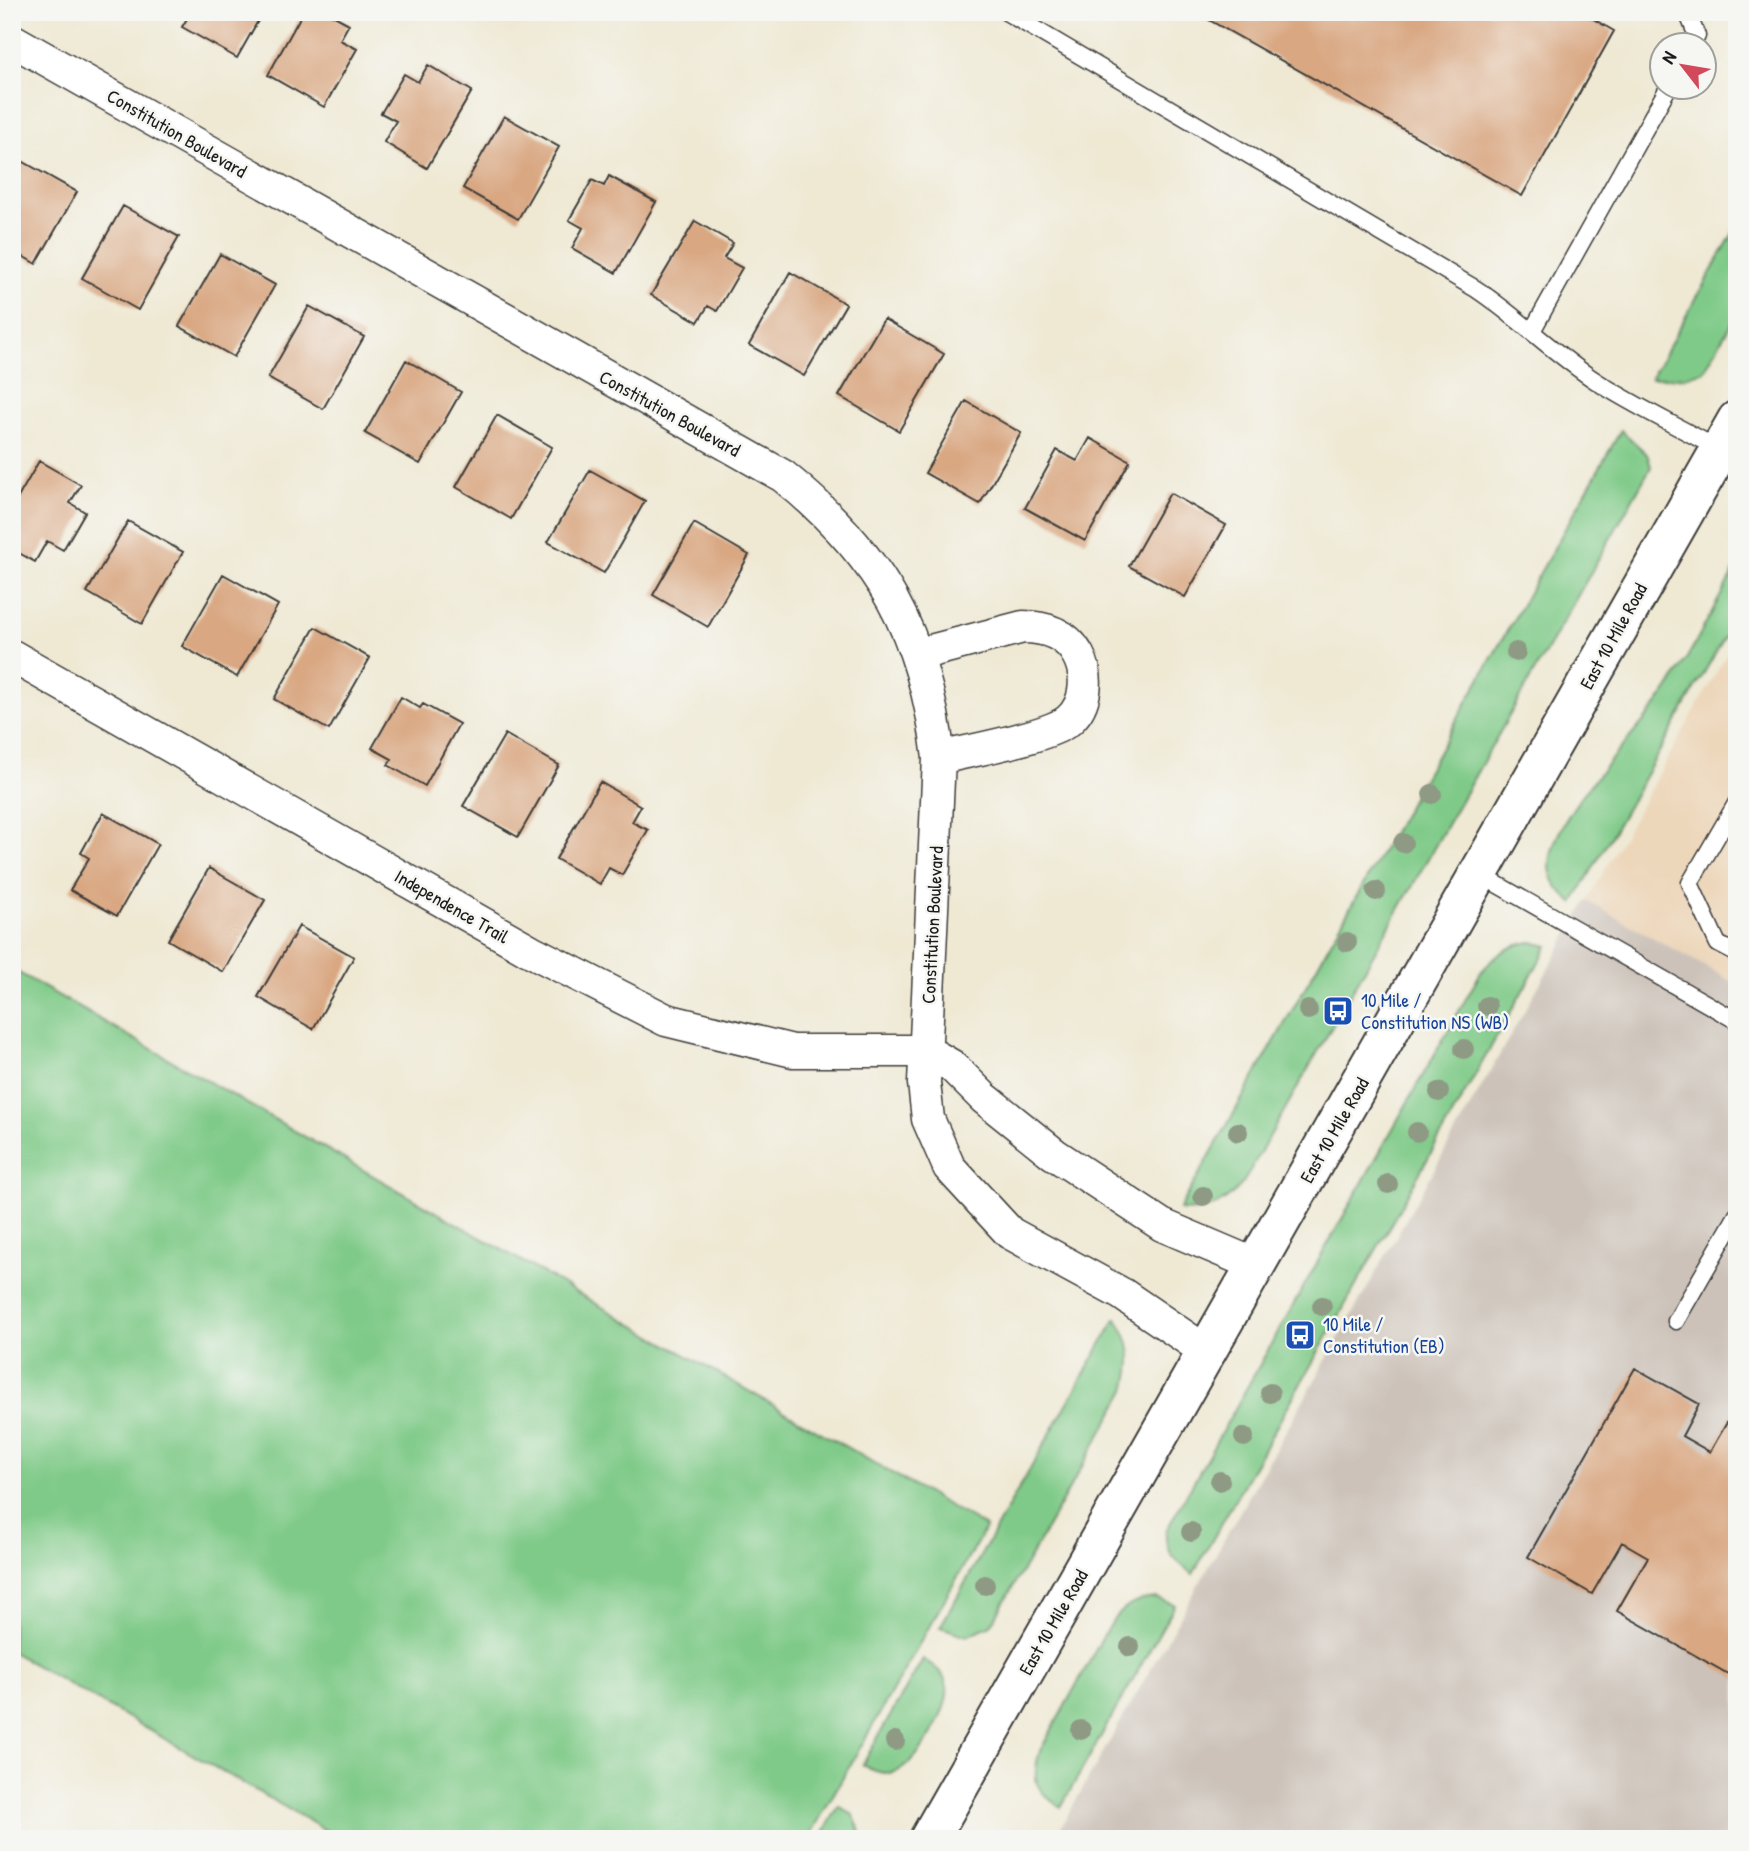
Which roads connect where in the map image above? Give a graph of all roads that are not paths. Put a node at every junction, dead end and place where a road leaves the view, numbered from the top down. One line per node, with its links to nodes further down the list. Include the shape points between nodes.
1 (1006, 12): 6 (lane, via 1476,289)
2 (1687, 12): 3 (lane)
3 (1694, 32)
4 (12, 40): 8 (street, Constitution Boulevard, via 783,476 824,510 855,545 889,590)
5 (1660, 102): 6 (lane)
6 (1532, 331): 7 (lane, via 1597,382)
7 (1731, 443): 12 (main road, East 10 Mile Road)
8 (919, 654): 10 (street, Constitution Boulevard, via 933,705); 10 (street, via 1038,627 1052,631 1077,652 1086,681 1079,708 1059,727)
9 (12, 656): 15 (street, Independence Trail, via 531,951 666,1020 793,1051)
10 (939, 758): 15 (street, Constitution Boulevard)
11 (1737, 802): 13 (lane, via 1690,883 1718,944)
12 (1479, 874): 14 (lane); 17 (main road, East 10 Mile Road)
13 (1737, 954)
14 (1737, 1021)
15 (926, 1051): 17 (street, via 951,1066 1054,1154 1152,1218); 19 (street, Constitution Boulevard, via 929,1119 949,1167 1010,1233 1122,1294)
16 (1737, 1215): 18 (lane)
17 (1256, 1265): 19 (main road, East 10 Mile Road)
18 (1676, 1321)
19 (1207, 1352): 20 (main road, East 10 Mile Road)
20 (929, 1839)

